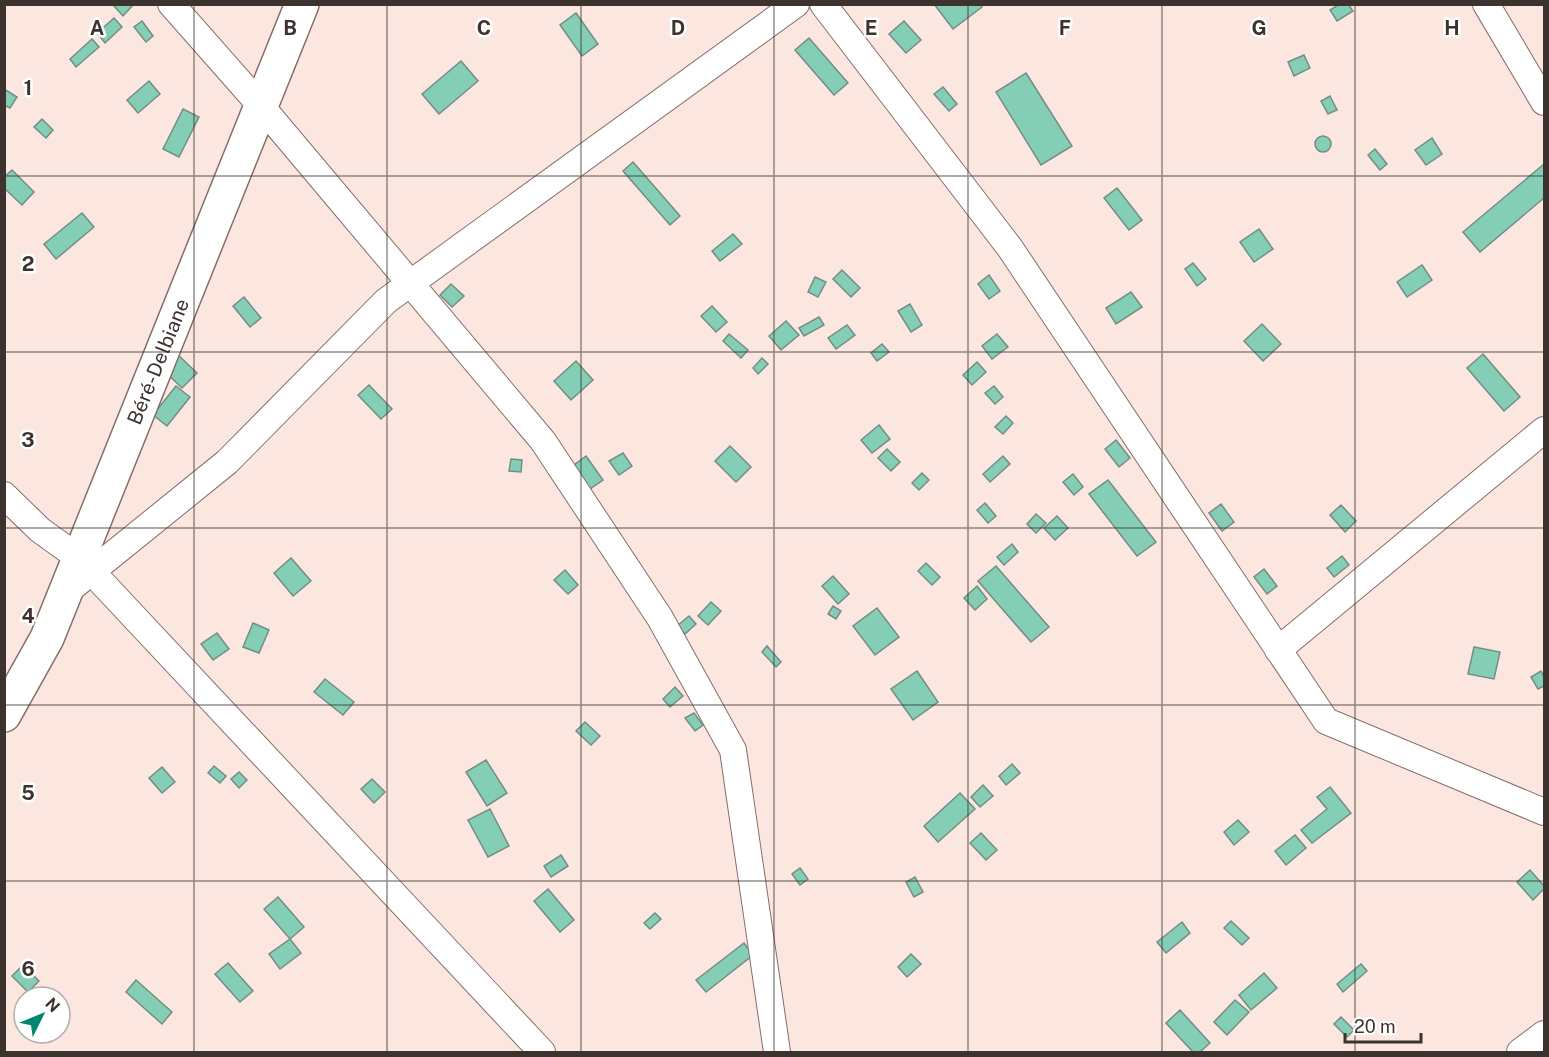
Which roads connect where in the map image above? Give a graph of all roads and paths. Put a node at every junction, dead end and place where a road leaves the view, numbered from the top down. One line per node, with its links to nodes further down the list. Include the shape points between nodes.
1 (171, 4): 7 (street)
2 (302, 4): 7 (street, Béré-Delbiane)
3 (796, 4): 8 (street)
4 (823, 4): 12 (street, via 1010,248)
5 (1486, 4): 6 (street)
6 (1545, 102)
7 (261, 106): 8 (street); 11 (street, Béré-Delbiane)
8 (411, 283): 11 (street, via 386,301 227,462); 17 (street, via 543,441 660,618 733,750)
9 (1545, 430): 12 (street)
10 (4, 495): 11 (street)
11 (85, 565): 13 (street, Béré-Delbiane, via 65,593 46,638); 16 (street)
12 (1278, 650): 14 (street, via 1326,721)
13 (4, 715)
14 (1545, 812)
15 (1545, 1034): 18 (street)
16 (542, 1053)
17 (777, 1053)
18 (1520, 1053)

